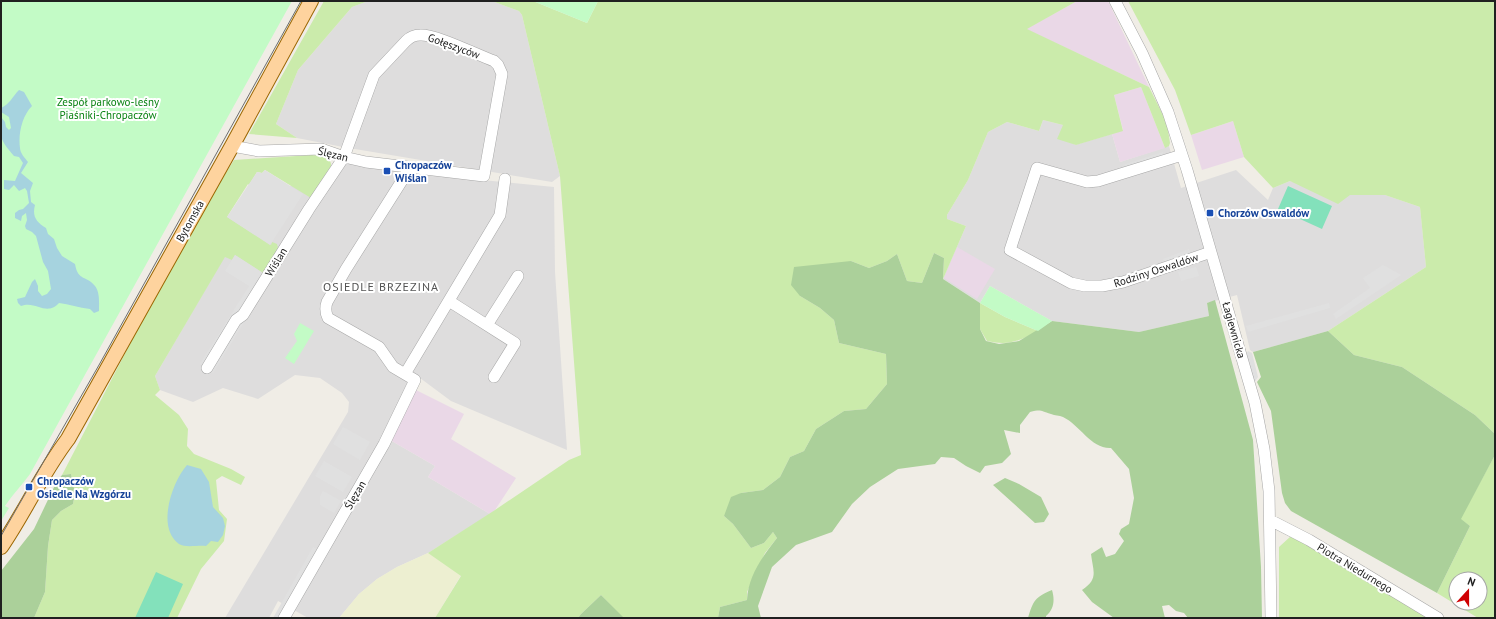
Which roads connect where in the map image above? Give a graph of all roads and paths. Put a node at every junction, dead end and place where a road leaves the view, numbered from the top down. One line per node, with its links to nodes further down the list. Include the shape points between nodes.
1 (311, 1): 3 (main road, Bytomska)
2 (1115, 1): 4 (street, Łagiewnicka, via 1165,104)
3 (232, 146): 5 (street, Ślęzan, via 259,151 321,149); 16 (main road, Bytomska)
4 (1182, 155): 9 (street, Łagiewnicka); 9 (street, Rodziny Oswaldów, via 1098,181 1087,182 1037,168 1010,250 1058,276 1085,286 1123,282)
5 (344, 157): 6 (street, Ślęzan); 7 (street, Gołęszyców, via 374,75 406,41 412,37 425,35 494,61 500,69 502,78); 13 (street, Wiślan)
6 (410, 168): 7 (street, Ślęzan); 14 (street, Ślęzan, via 346,269 325,308 328,318 379,347 393,367)
7 (484, 176)
8 (505, 179): 11 (street, via 500,215)
9 (1211, 252): 17 (street, Łagiewnicka, via 1255,403 1268,478)
10 (518, 276): 12 (street)
11 (449, 301): 12 (street); 14 (street)
12 (487, 325): 15 (street, via 515,343)
13 (207, 368)
14 (405, 374): 20 (street, Ślęzan, via 415,380 395,421)
15 (494, 377)
16 (68, 439): 18 (main road, Bytomska, via 55,456); 19 (main road, Bytomska, via 51,477)
17 (1270, 520): 21 (street, Łagiewnicka); 22 (street, Piotra Niedurnego, via 1309,540)
18 (1, 547)
19 (1, 559)
20 (284, 618)
21 (1271, 618)
22 (1438, 618)

